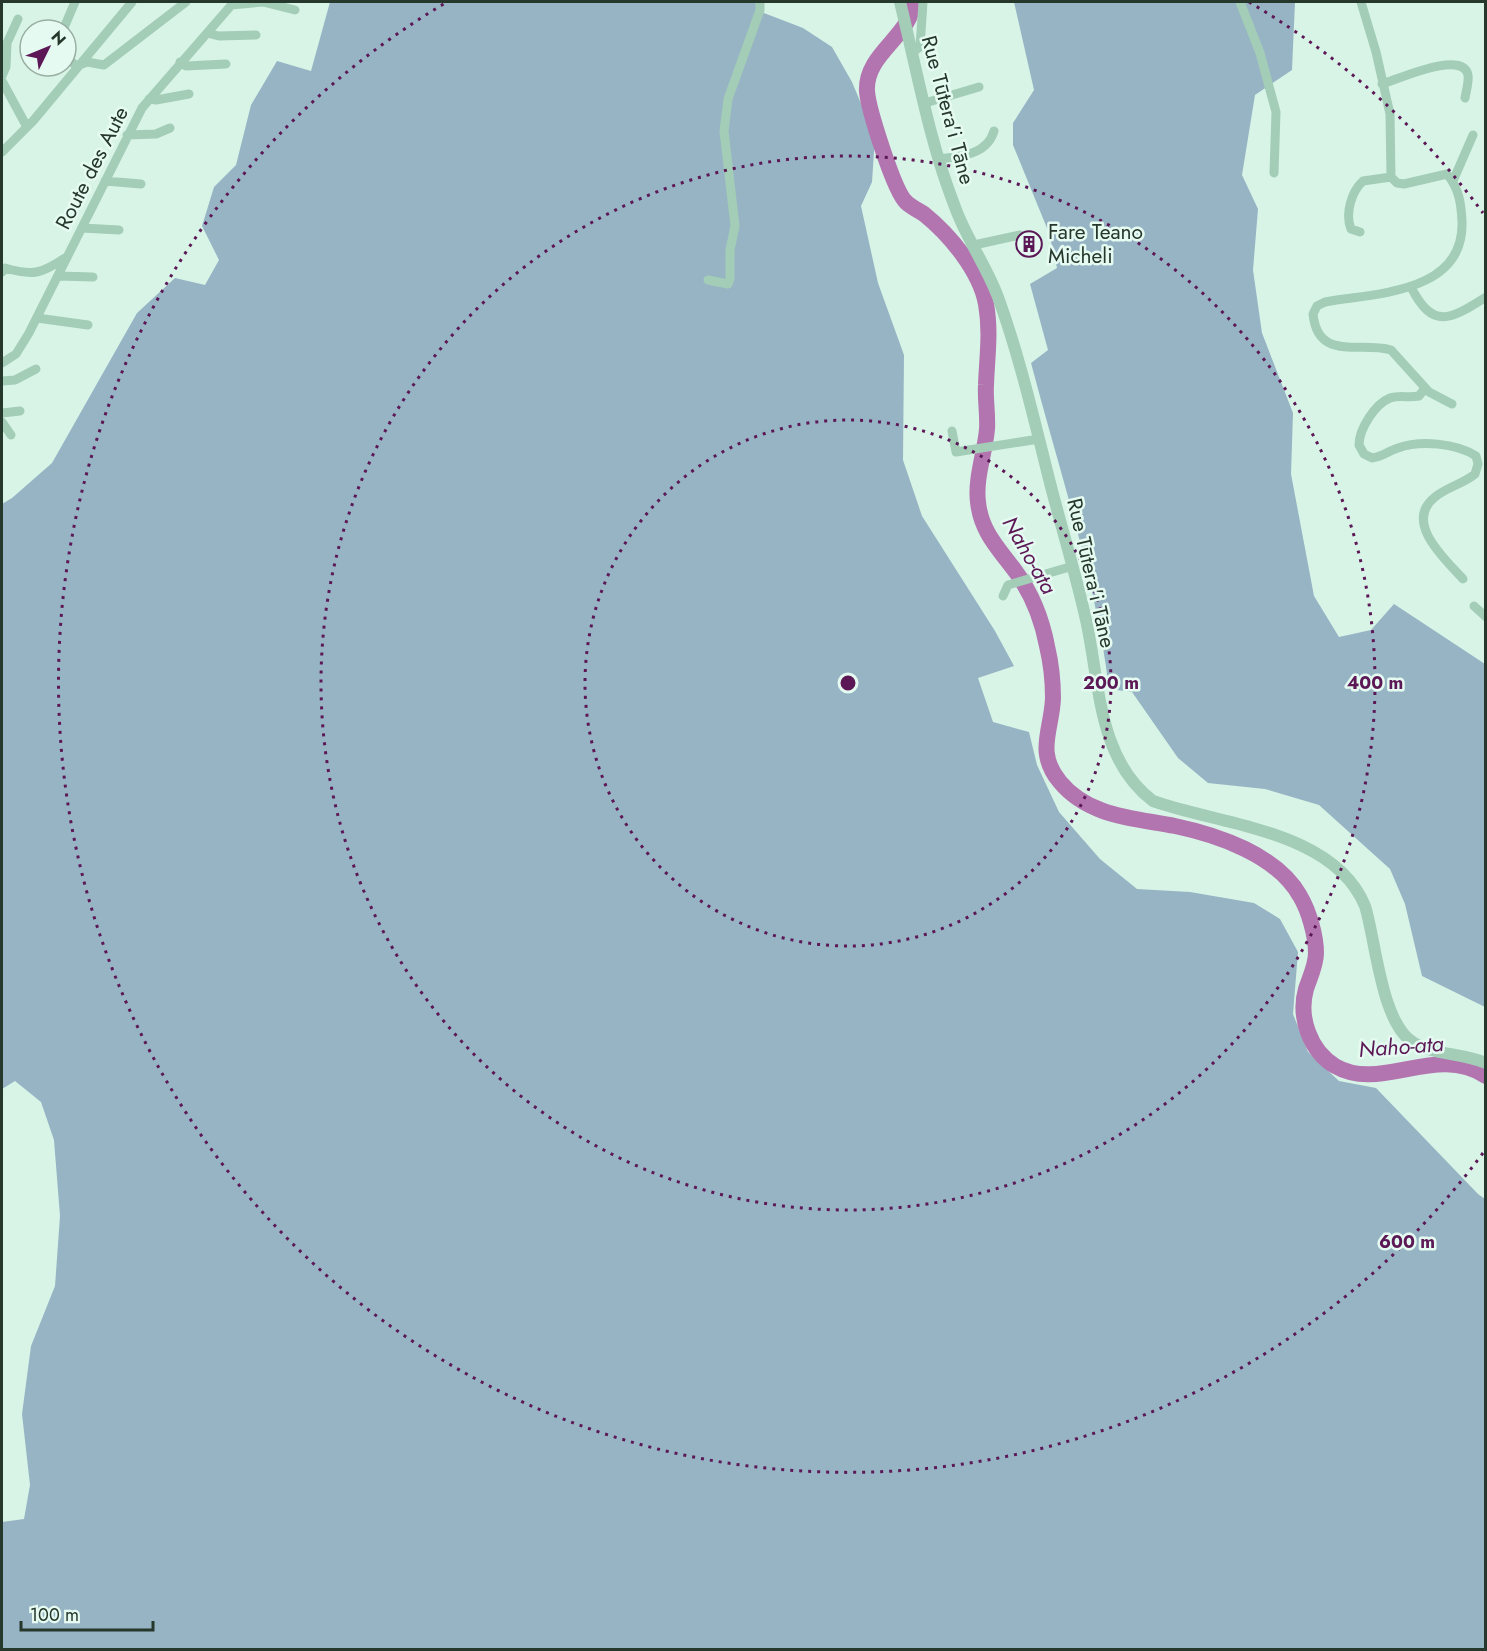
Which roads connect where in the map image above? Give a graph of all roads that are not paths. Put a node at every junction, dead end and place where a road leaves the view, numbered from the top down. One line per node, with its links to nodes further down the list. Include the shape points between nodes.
1 (75, 2): 11 (street)
2 (132, 2): 18 (street)
3 (186, 2): 19 (street, via 104,65 87,62)
4 (759, 2): 50 (street, via 760,10 728,99 724,131 735,226 730,279 728,284)
5 (900, 2): 15 (street, Rue Tūtera'i Tāne)
6 (923, 2): 15 (street, via 920,47)
7 (1240, 2): 36 (street, via 1276,112)
8 (1361, 2): 23 (street)
9 (233, 3): 10 (street, via 263,2); 13 (street, Route des Aute)
10 (295, 10)
11 (68, 18)
12 (18, 19): 20 (street, via 7,43)
13 (207, 33): 14 (street); 16 (street, Route des Aute)
14 (256, 35)
15 (912, 53): 28 (street, Rue Tūtera'i Tāne)
16 (180, 62): 17 (street, via 186,66); 27 (street, Route des Aute)
17 (226, 64)
18 (78, 65)
19 (78, 66)
20 (2, 76)
21 (67, 78): 29 (street)
22 (2, 81): 29 (street)
23 (1382, 84): 26 (street, via 1420,69 1456,64 1468,76); 37 (street, via 1390,114)
24 (979, 87): 28 (street)
25 (189, 94): 27 (street)
26 (1465, 98)
27 (149, 99): 32 (street, Route des Aute)
28 (925, 103): 35 (street, Rue Tūtera'i Tāne)
29 (27, 127): 34 (street)
30 (170, 128): 32 (street, via 156,134)
31 (994, 131): 35 (street, via 991,141 975,152)
32 (127, 135): 38 (street, Route des Aute)
33 (1473, 135): 39 (street)
34 (2, 152)
35 (939, 159): 45 (street, Rue Tūtera'i Tāne, via 955,209)
36 (1274, 173)
37 (1391, 177): 39 (street, via 1404,184 1447,174); 43 (street, via 1367,179 1356,190 1349,222 1351,229)
38 (105, 181): 40 (street); 41 (street, Route des Aute)
39 (1453, 182): 51 (street, via 1461,208 1460,244 1432,278)
40 (141, 184)
41 (82, 228): 42 (street); 46 (street, Route des Aute)
42 (119, 230)
43 (1360, 232)
44 (1020, 235): 45 (street)
45 (974, 245): 65 (street, Rue Tūtera'i Tāne, via 997,295)
46 (67, 256): 47 (street, via 40,273 5,268); 48 (street, Route des Aute)
47 (2, 272)
48 (58, 276): 49 (street); 53 (street, Route des Aute)
49 (93, 277)
50 (708, 280)
51 (1411, 287): 52 (street, via 1427,312 1440,317 1453,317); 58 (street, via 1324,302 1315,307 1313,316 1318,332 1327,342 1391,351)
52 (1485, 297)
53 (37, 318): 54 (street); 55 (street, Route des Aute, via 16,354)
54 (88, 325)
55 (2, 363)
56 (36, 369): 57 (street, via 15,380)
57 (2, 381)
58 (1425, 388): 59 (street); 67 (street, via 1419,396 1394,397 1382,403 1364,427 1359,445 1365,456 1372,458 1418,444 1452,447 1476,456 1475,474 1434,497 1423,515 1436,548)
59 (1452, 404)
60 (20, 411): 61 (street)
61 (2, 413)
62 (2, 422): 64 (street)
63 (952, 430): 65 (street, via 956,452)
64 (11, 435)
65 (1039, 439): 66 (street, Rue Tūtera'i Tāne)
66 (1073, 566): 68 (street, via 1008,585); 71 (street, Rue Tūtera'i Tāne, via 1106,729 1119,761 1139,791 1173,808 1287,839 1335,866 1362,900 1387,999 1401,1031 1415,1043)
67 (1463, 579)
68 (1003, 596)
69 (1474, 606): 70 (street)
70 (1485, 617)
71 (1485, 1063)

